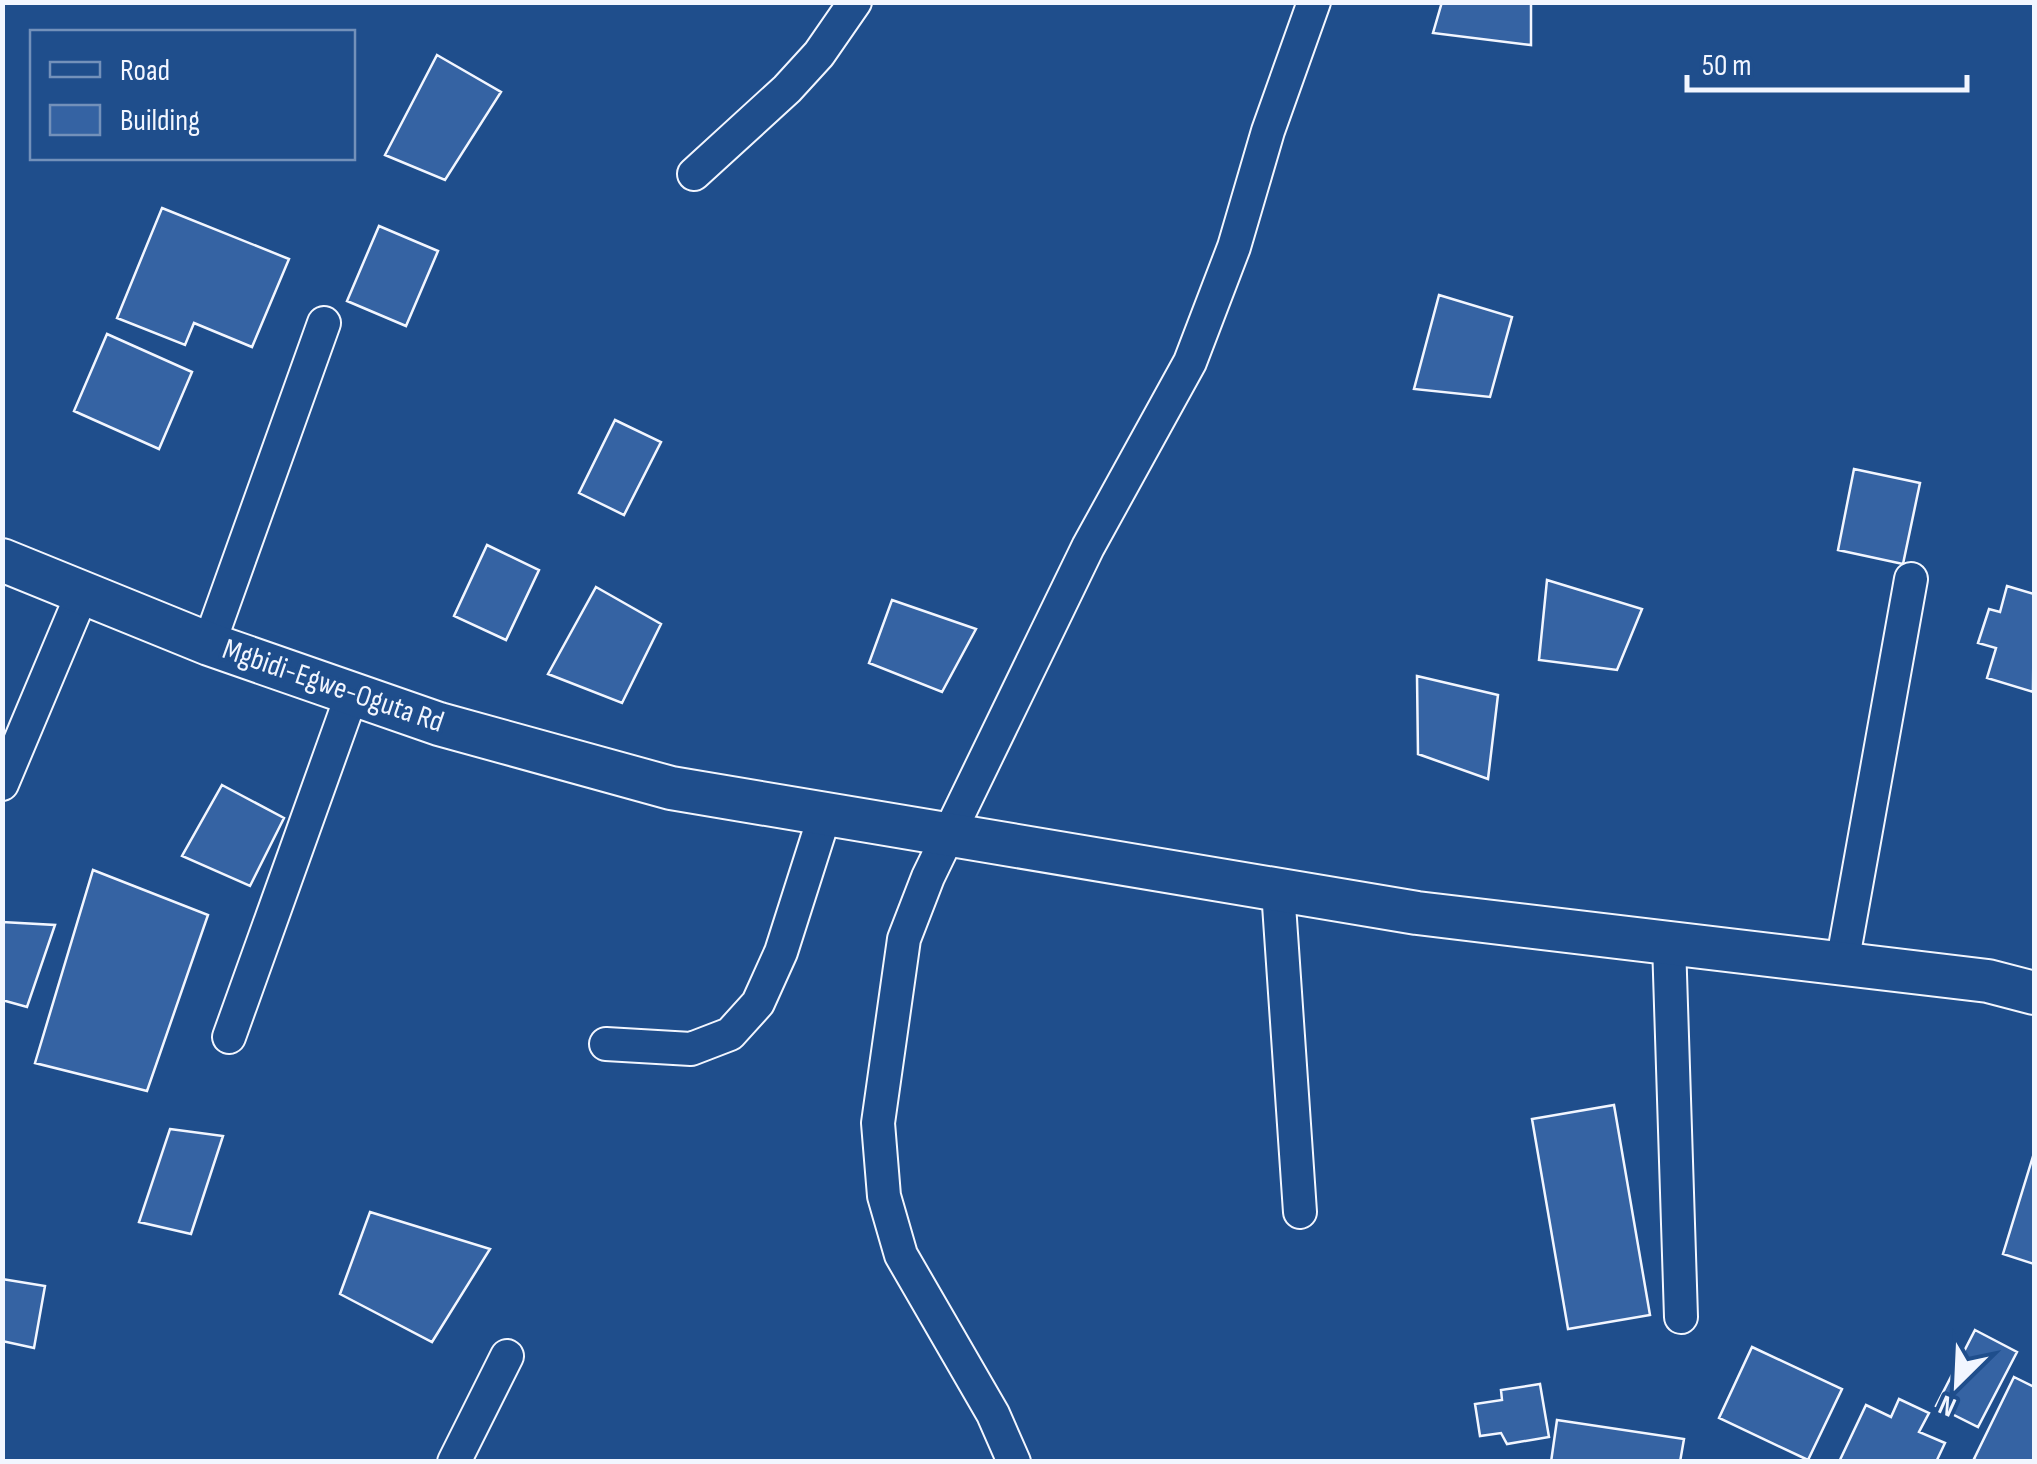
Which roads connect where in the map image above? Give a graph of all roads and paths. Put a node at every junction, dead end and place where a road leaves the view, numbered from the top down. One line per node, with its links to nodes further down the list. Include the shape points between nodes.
1 (855, 2): 3 (street, via 787,89)
2 (1314, 2): 12 (street, via 1190,362 1088,547)
3 (694, 174)
4 (324, 322): 8 (street)
5 (2, 560): 7 (street, Mgbidi-Egwe-Oguta Rd)
6 (1911, 579): 15 (street)
7 (82, 594): 8 (street, Mgbidi-Egwe-Oguta Rd); 10 (street)
8 (210, 644): 9 (street, Mgbidi-Egwe-Oguta Rd)
9 (352, 694): 11 (street, Mgbidi-Egwe-Oguta Rd, via 671,788); 17 (street)
10 (2, 784)
11 (825, 814): 12 (street, Mgbidi-Egwe-Oguta Rd); 18 (street, via 781,952 758,1003 730,1034 690,1049)
12 (950, 836): 13 (street, Mgbidi-Egwe-Oguta Rd); 23 (street, via 904,939 878,1123 884,1196 901,1255)
13 (1278, 890): 14 (street, Mgbidi-Egwe-Oguta Rd); 19 (street)
14 (1669, 943): 15 (street, Mgbidi-Egwe-Oguta Rd); 20 (street)
15 (1842, 964): 16 (street, Mgbidi-Egwe-Oguta Rd)
16 (2034, 992)
17 (229, 1037)
18 (606, 1044)
19 (1300, 1212)
20 (1681, 1316)
21 (507, 1356): 22 (street)
22 (454, 1462)
23 (1014, 1462)

